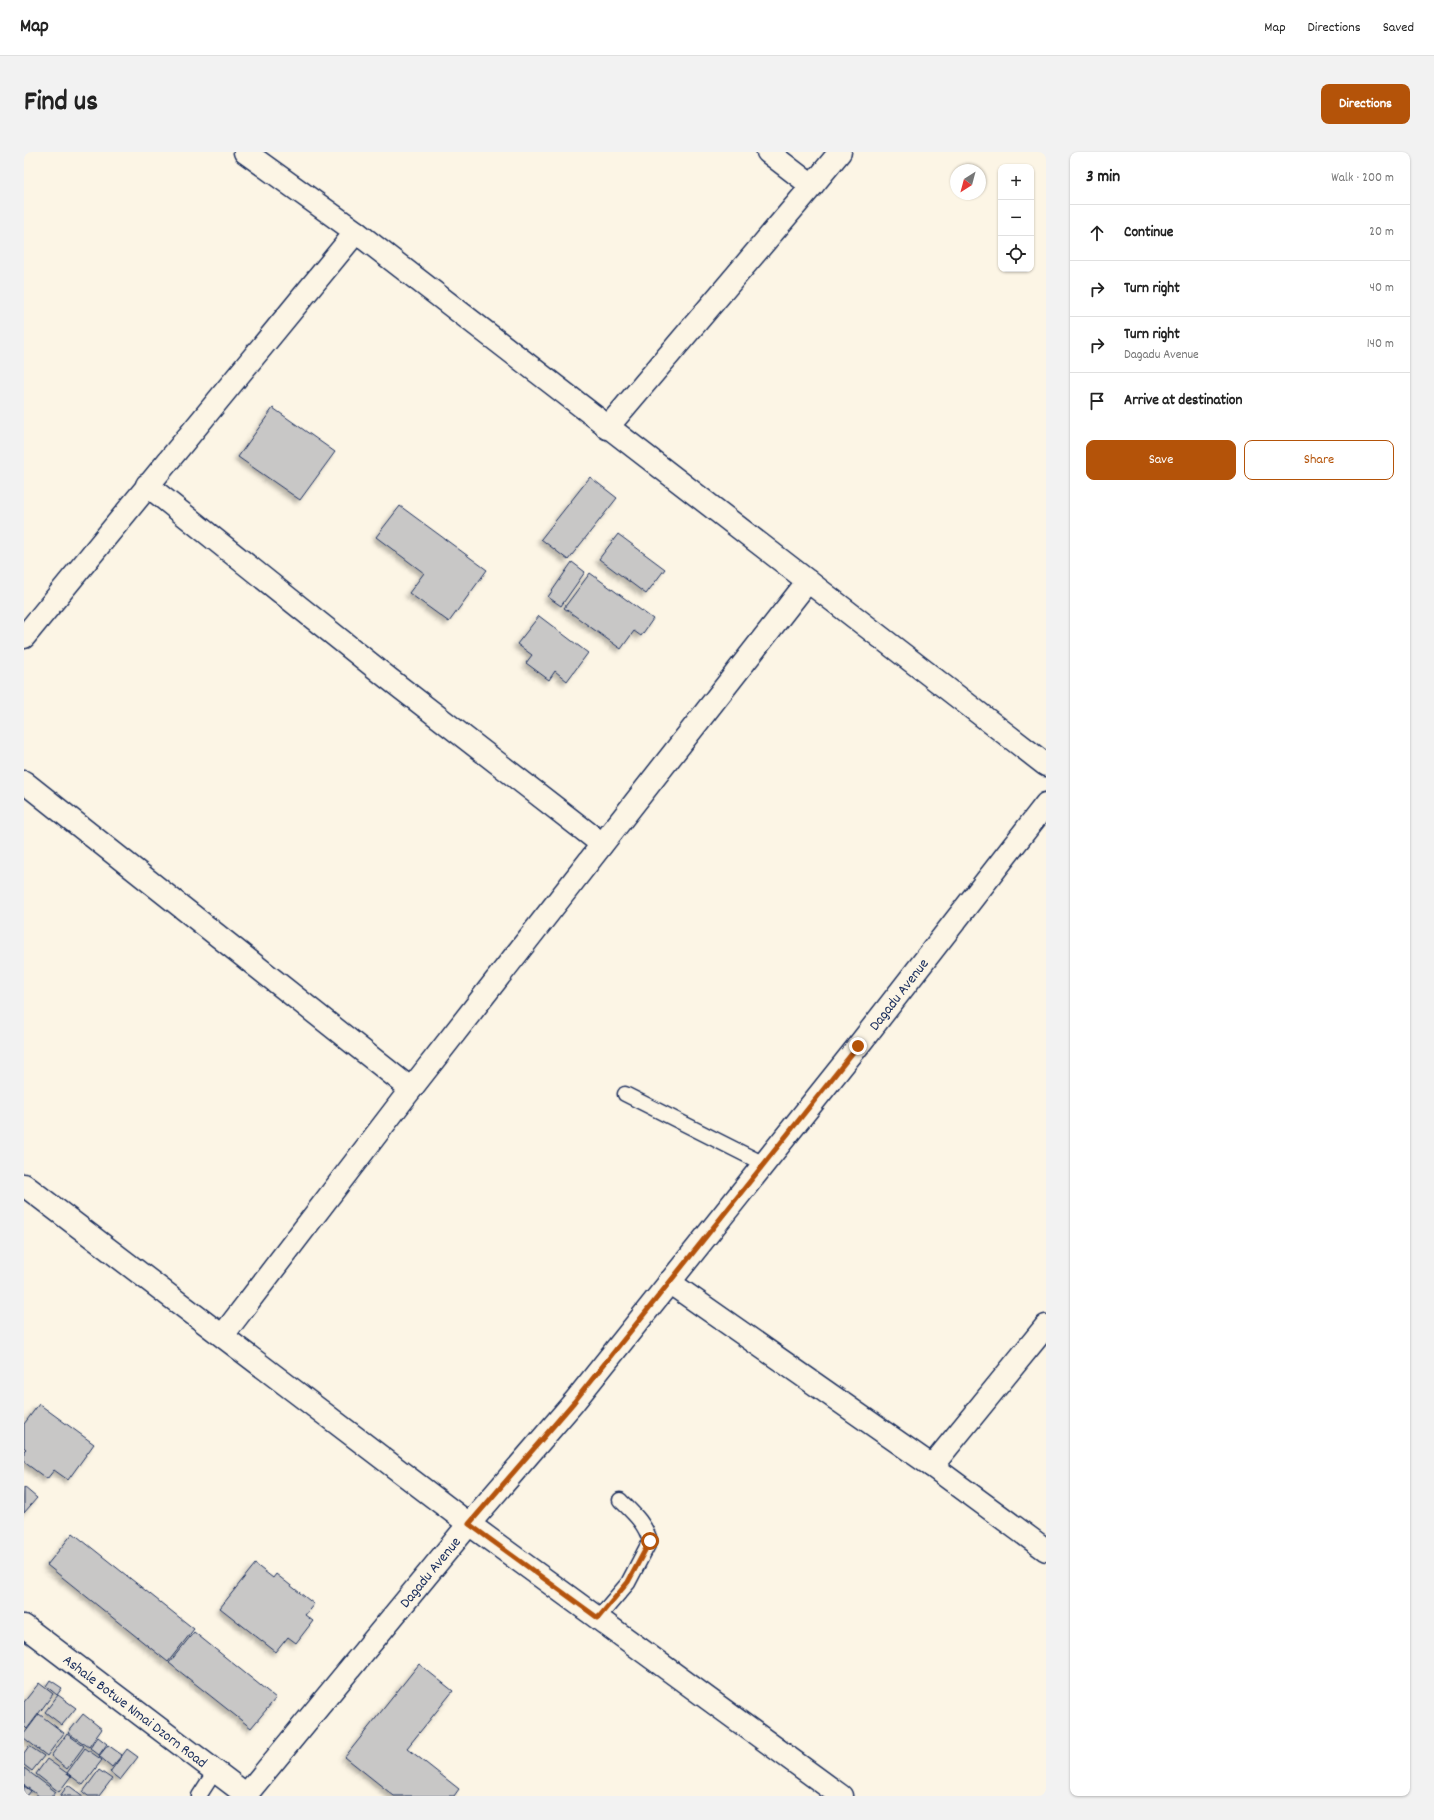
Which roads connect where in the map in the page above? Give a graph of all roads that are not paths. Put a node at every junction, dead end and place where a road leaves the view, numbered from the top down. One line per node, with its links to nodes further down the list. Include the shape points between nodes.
1 (245, 152): 5 (street)
2 (768, 152): 4 (street)
3 (840, 152): 4 (street)
4 (812, 186): 6 (street)
5 (356, 232): 6 (street); 7 (street)
6 (607, 428): 8 (street)
7 (147, 485): 9 (street); 13 (street, via 388,678)
8 (808, 581): 10 (street); 13 (street)
9 (24, 637)
10 (1046, 766)
11 (24, 782): 14 (street)
12 (1046, 804): 16 (street, Dagadu Avenue)
13 (602, 844): 14 (street)
14 (411, 1089): 20 (street)
15 (625, 1094): 16 (lane)
16 (764, 1164): 18 (street, Dagadu Avenue)
17 (24, 1185): 20 (street)
18 (669, 1282): 21 (street); 23 (street, Dagadu Avenue, via 574,1402)
19 (1046, 1326): 21 (street)
20 (223, 1336): 23 (street)
21 (932, 1466): 24 (street)
22 (620, 1500): 25 (lane, via 647,1529 650,1541 628,1582)
23 (469, 1524): 25 (street); 29 (street, Dagadu Avenue)
24 (1046, 1550)
25 (598, 1618): 30 (street)
26 (24, 1626): 27 (street, Ashale Botwe Nmai Dzorn Road)
27 (215, 1771): 28 (lane); 29 (street, Ashale Botwe Nmai Dzorn Road)
28 (199, 1796)
29 (247, 1796)
30 (842, 1796)

